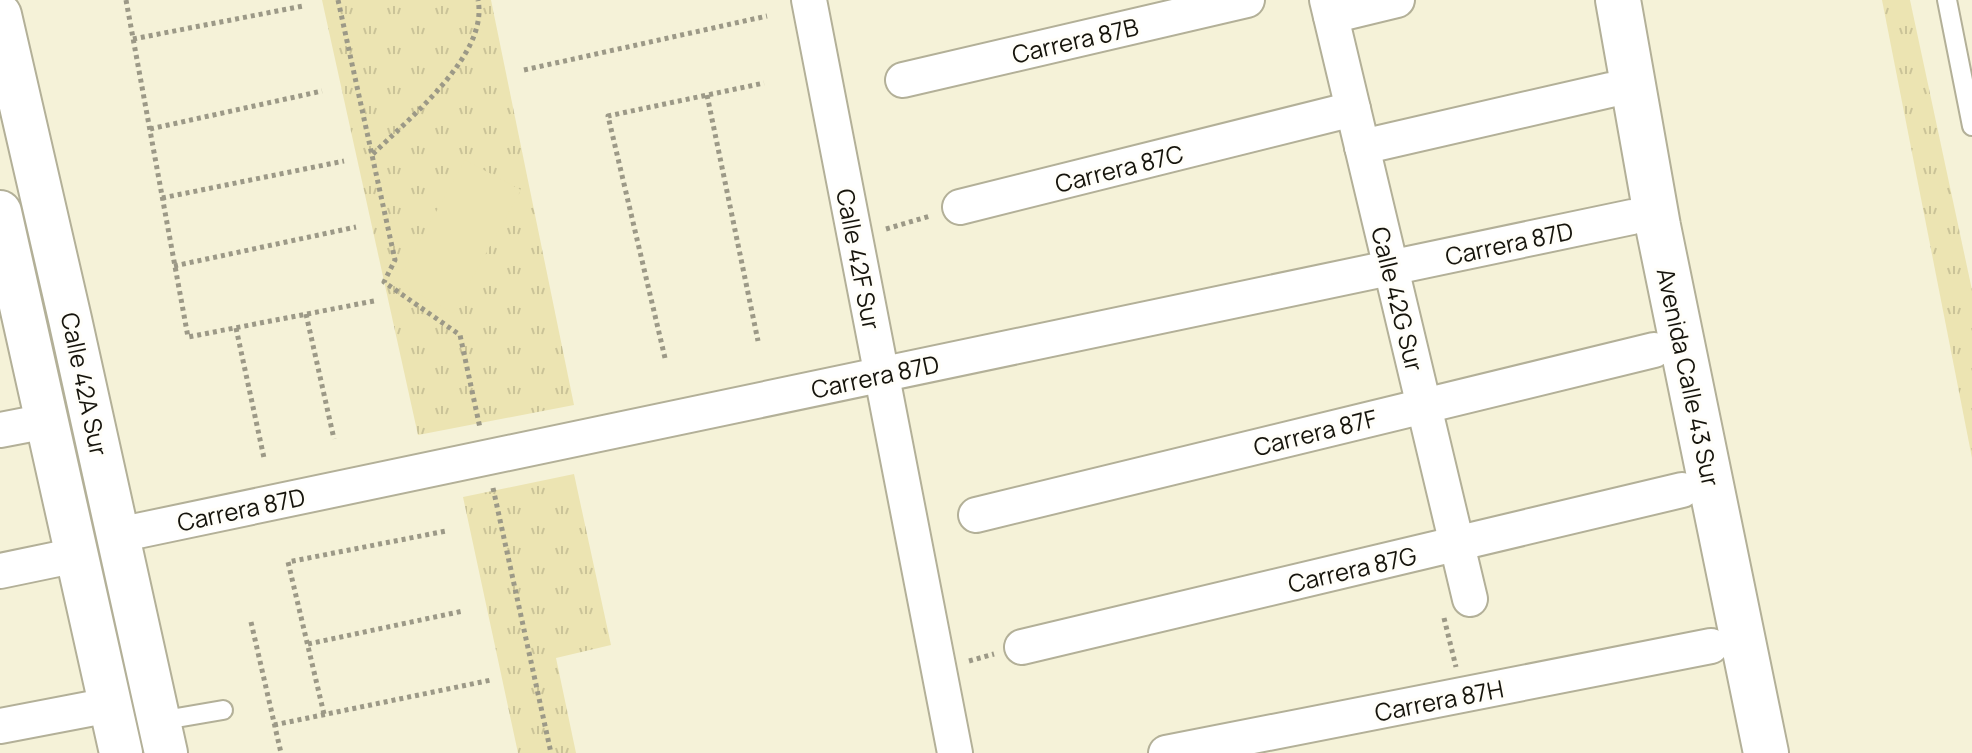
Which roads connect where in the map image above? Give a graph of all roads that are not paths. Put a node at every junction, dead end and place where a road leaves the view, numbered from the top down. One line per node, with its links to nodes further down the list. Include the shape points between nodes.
1 (809, 0): 19 (street, Calle 42F Sur)
2 (1247, 0): 8 (street, Carrera 87B)
3 (1397, 0): 6 (street)
4 (1618, 0): 39 (main road, Avenida Calle 43 Sur, via 1658,226)
5 (1947, 0): 11 (lane)
6 (1329, 8): 10 (street, Calle 42G Sur)
7 (0, 15): 25 (street, Calle 42A Sur)
8 (903, 80)
9 (1610, 90): 12 (street)
10 (1353, 109): 12 (street, Calle 42G Sur); 13 (street, Carrera 87C)
11 (1972, 126)
12 (1362, 147): 16 (street, Calle 42G Sur)
13 (960, 207)
14 (0, 212): 17 (street, Calle 42A Sur)
15 (1632, 217): 16 (street, Carrera 87D)
16 (1391, 268): 19 (street, Carrera 87D); 20 (street, Calle 42G Sur)
17 (6, 272): 21 (street, Calle 42A Sur)
18 (1654, 350): 20 (street, Carrera 87F)
19 (881, 374): 25 (street, Carrera 87D); 37 (street, Calle 42F Sur)
20 (1424, 406): 24 (street, Carrera 87F); 26 (street, Calle 42G Sur)
21 (47, 421): 22 (street); 27 (street, Calle 42A Sur)
22 (0, 430)
23 (1682, 490): 26 (street, Carrera 87G)
24 (976, 515)
25 (118, 535): 35 (street, Calle 42A Sur)
26 (1457, 544): 29 (street, Calle 42G Sur); 31 (street, Carrera 87G)
27 (77, 555): 28 (street); 32 (street, Calle 42A Sur)
28 (0, 571)
29 (1470, 599)
30 (1711, 646): 38 (street, Carrera 87H)
31 (1022, 647)
32 (110, 705): 34 (street); 36 (street, Calle 42A Sur)
33 (223, 710): 35 (lane)
34 (0, 726)
35 (163, 737)
36 (121, 753)
37 (955, 753)
38 (1166, 753)
39 (1766, 753)

